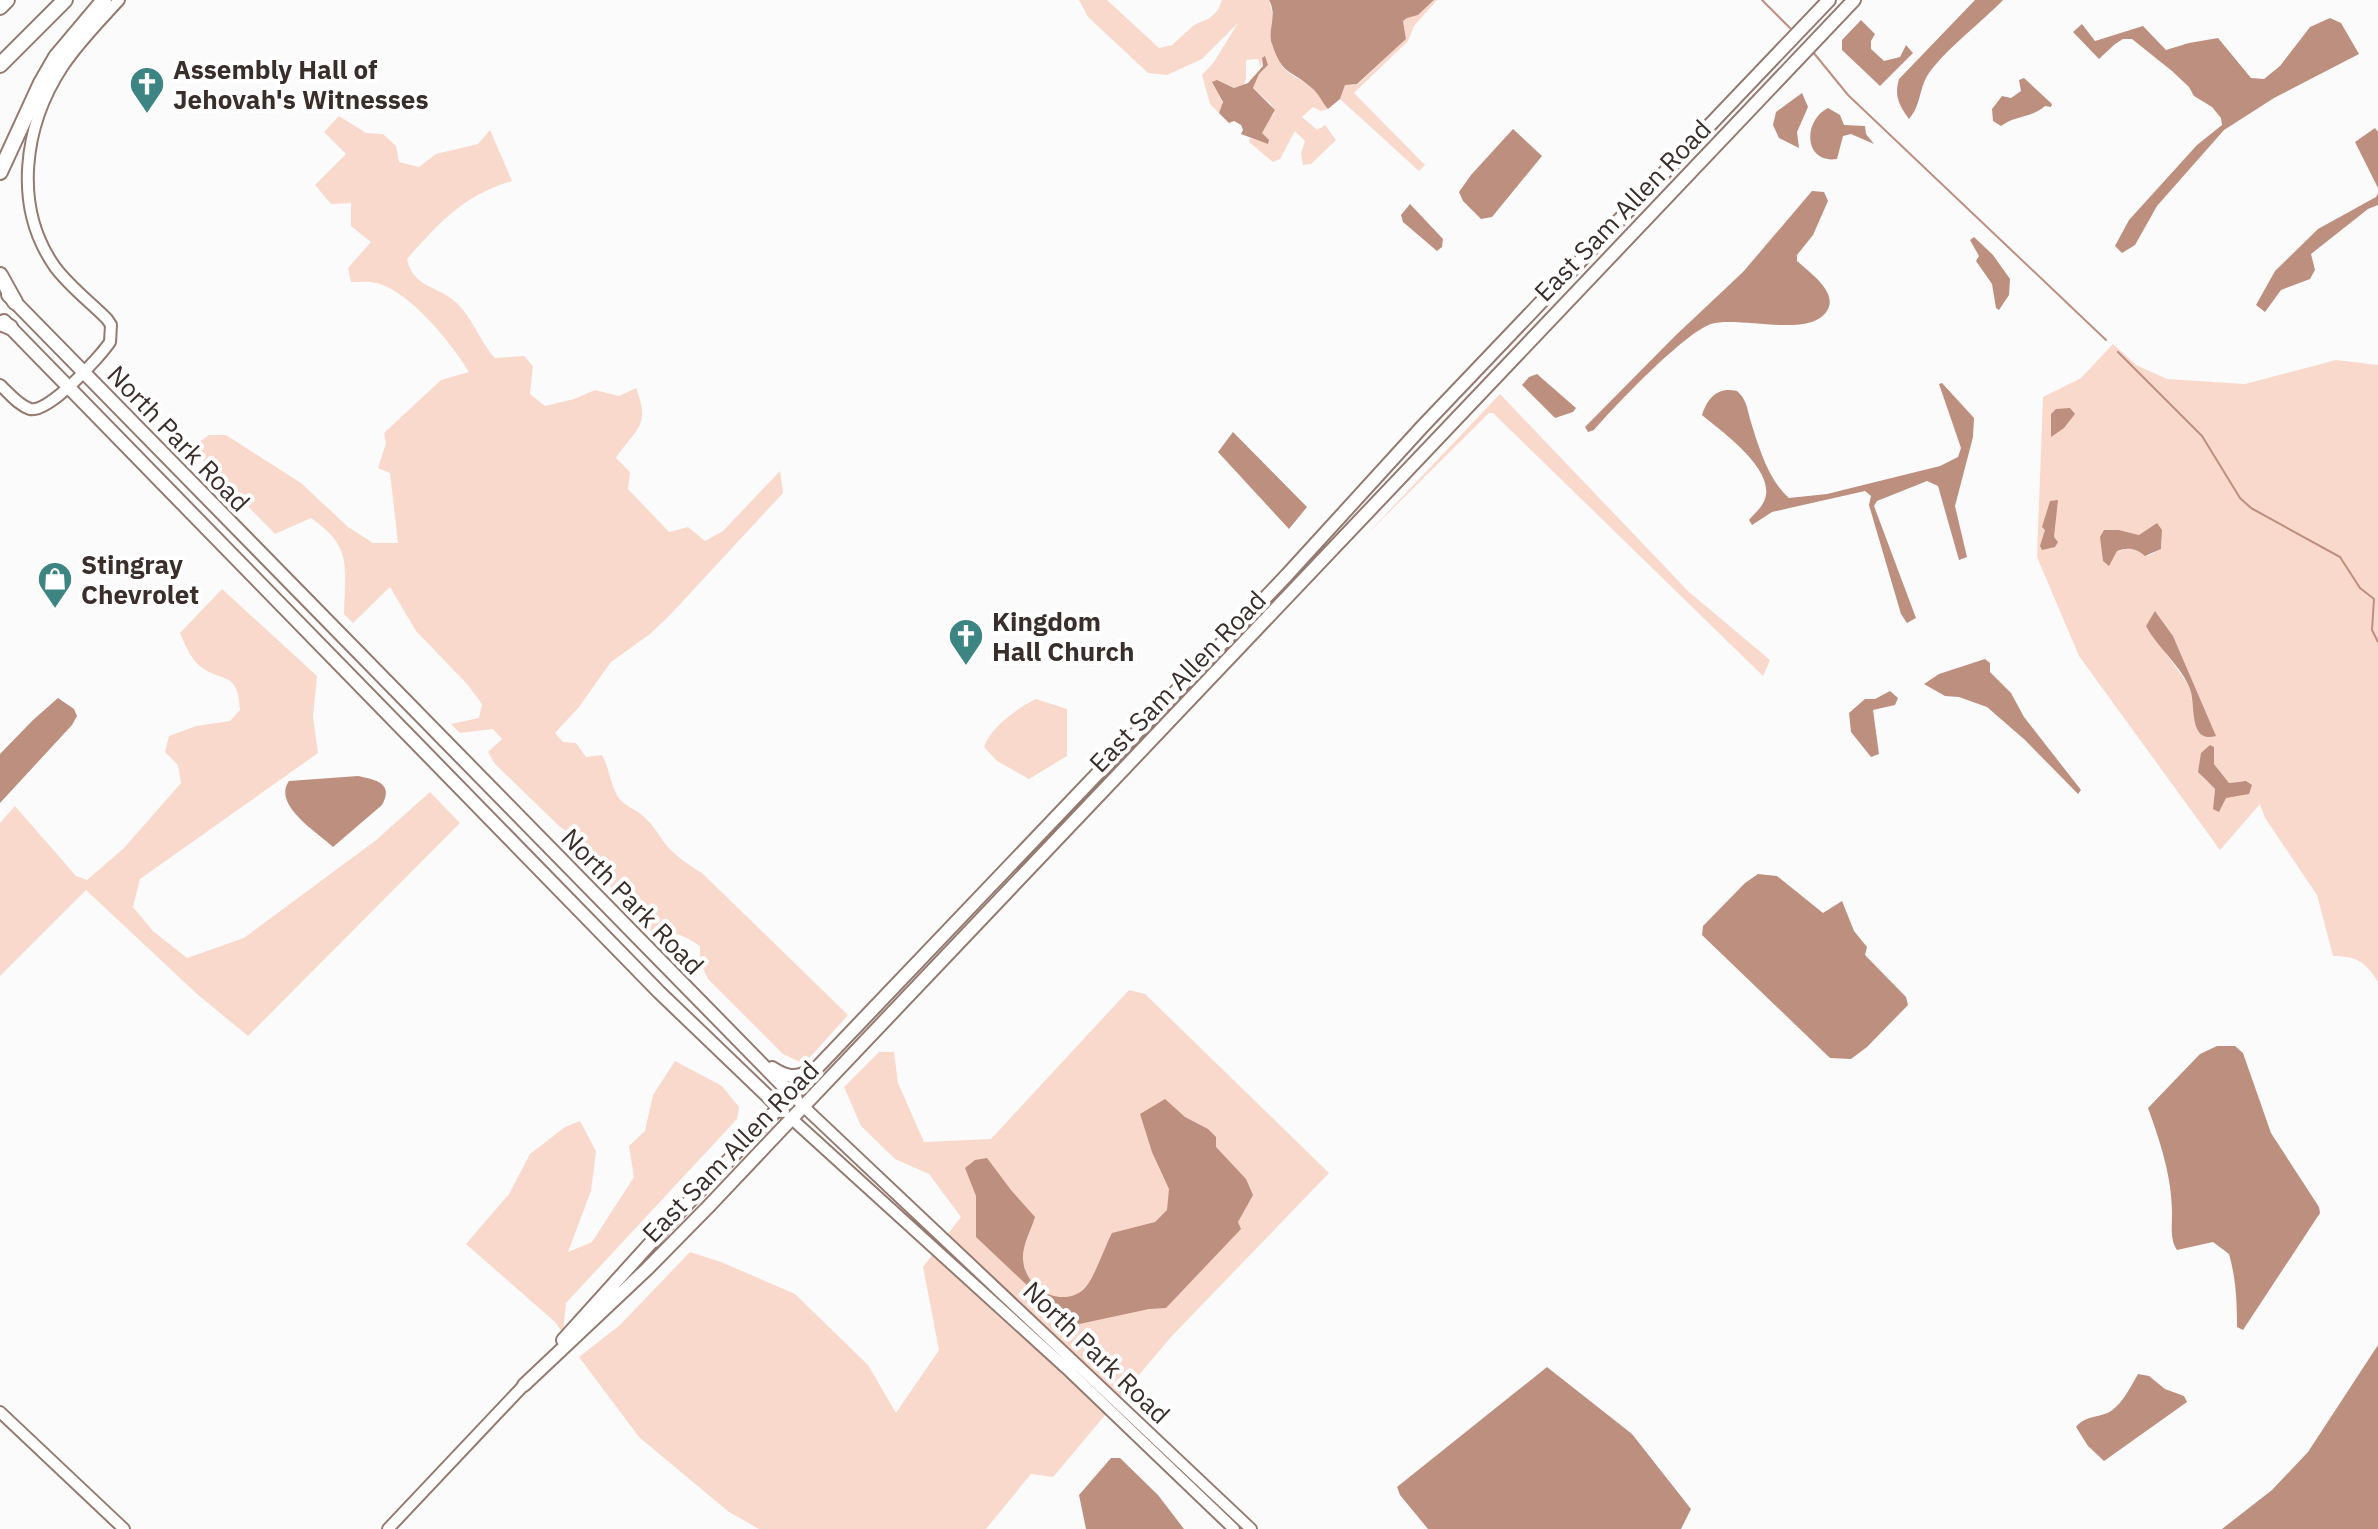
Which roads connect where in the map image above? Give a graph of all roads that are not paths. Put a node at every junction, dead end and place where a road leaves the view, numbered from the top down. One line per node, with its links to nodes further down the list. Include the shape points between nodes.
1 (7, 0): 7 (highway)
2 (65, 0): 8 (highway)
3 (104, 0): 9 (highway, via 56,57)
4 (119, 0): 14 (street, via 50,88 28,161 30,209 46,252 111,325 110,342)
5 (1829, 0): 18 (main road, East Sam Allen Road)
6 (1854, 0): 20 (main road, East Sam Allen Road)
7 (0, 7)
8 (0, 65)
9 (0, 172)
10 (0, 275): 12 (highway)
11 (0, 287): 12 (main road, North Park Road)
12 (15, 302): 14 (main road, North Park Road)
13 (3, 322): 16 (main road, North Park Road)
14 (83, 371): 16 (street); 17 (main road, North Park Road)
15 (0, 385): 16 (street, via 21,405 35,410)
16 (68, 386): 21 (main road, North Park Road, via 648,982)
17 (758, 1061): 18 (main road, via 793,1077); 19 (main road, North Park Road)
18 (819, 1065): 19 (main road, East Sam Allen Road)
19 (791, 1094): 20 (main road, North Park Road); 21 (main road, East Sam Allen Road)
20 (803, 1106): 22 (main road, East Sam Allen Road); 28 (street, North Park Road)
21 (779, 1108): 22 (main road, North Park Road); 23 (main road, East Sam Allen Road)
22 (792, 1119): 23 (main road, East Sam Allen Road, via 647,1269); 27 (street, North Park Road)
23 (524, 1385): 26 (street, East Sam Allen Road)
24 (0, 1412): 25 (street)
25 (124, 1529)
26 (388, 1529)
27 (1234, 1529)
28 (1251, 1529)

